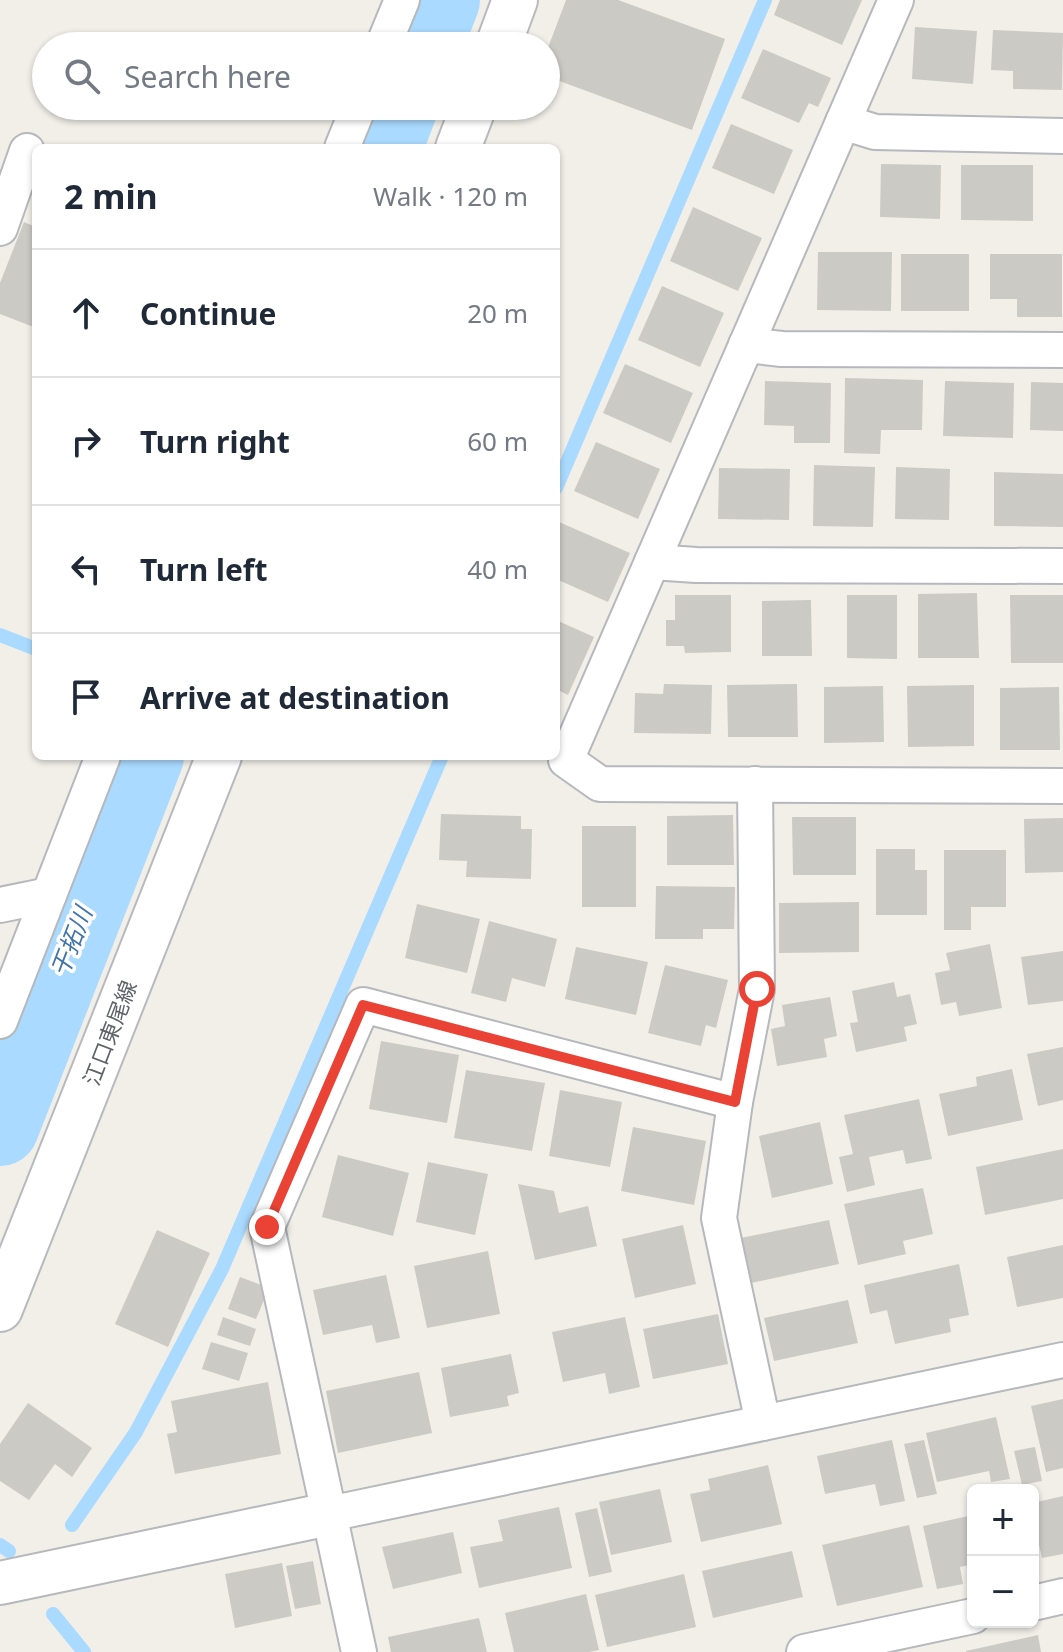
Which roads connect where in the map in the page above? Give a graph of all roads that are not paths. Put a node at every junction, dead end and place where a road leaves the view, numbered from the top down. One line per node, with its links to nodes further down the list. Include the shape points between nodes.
1 (402, 0): 4 (street)
2 (515, 0): 5 (main road)
3 (896, 0): 8 (street)
4 (389, 32)
5 (503, 32)
6 (353, 120): 10 (street)
7 (469, 120): 11 (main road)
8 (843, 122): 9 (street, via 875,132); 14 (street)
9 (1063, 136)
10 (344, 144)
11 (460, 144)
12 (21, 153): 13 (street)
13 (0, 228)
14 (746, 345): 15 (street); 16 (street)
15 (1063, 350)
16 (652, 562): 17 (street); 20 (street, via 566,760 600,784)
17 (1063, 566)
18 (101, 760): 22 (street)
19 (217, 760): 26 (main road, 江口東尾線)
20 (755, 784): 21 (street); 25 (street, via 757,989)
21 (1063, 786)
22 (49, 895): 23 (street); 24 (street)
23 (0, 905)
24 (0, 1021)
25 (735, 1102): 28 (street, via 719,1218); 29 (street, via 363,1005 267,1227)
26 (0, 1309)
27 (1063, 1360): 28 (street)
28 (763, 1423): 29 (street)
29 (329, 1514): 30 (street); 34 (street)
30 (0, 1583)
31 (1063, 1596): 32 (street)
32 (1039, 1602)
33 (967, 1617): 35 (street)
34 (359, 1652)
35 (804, 1652)

